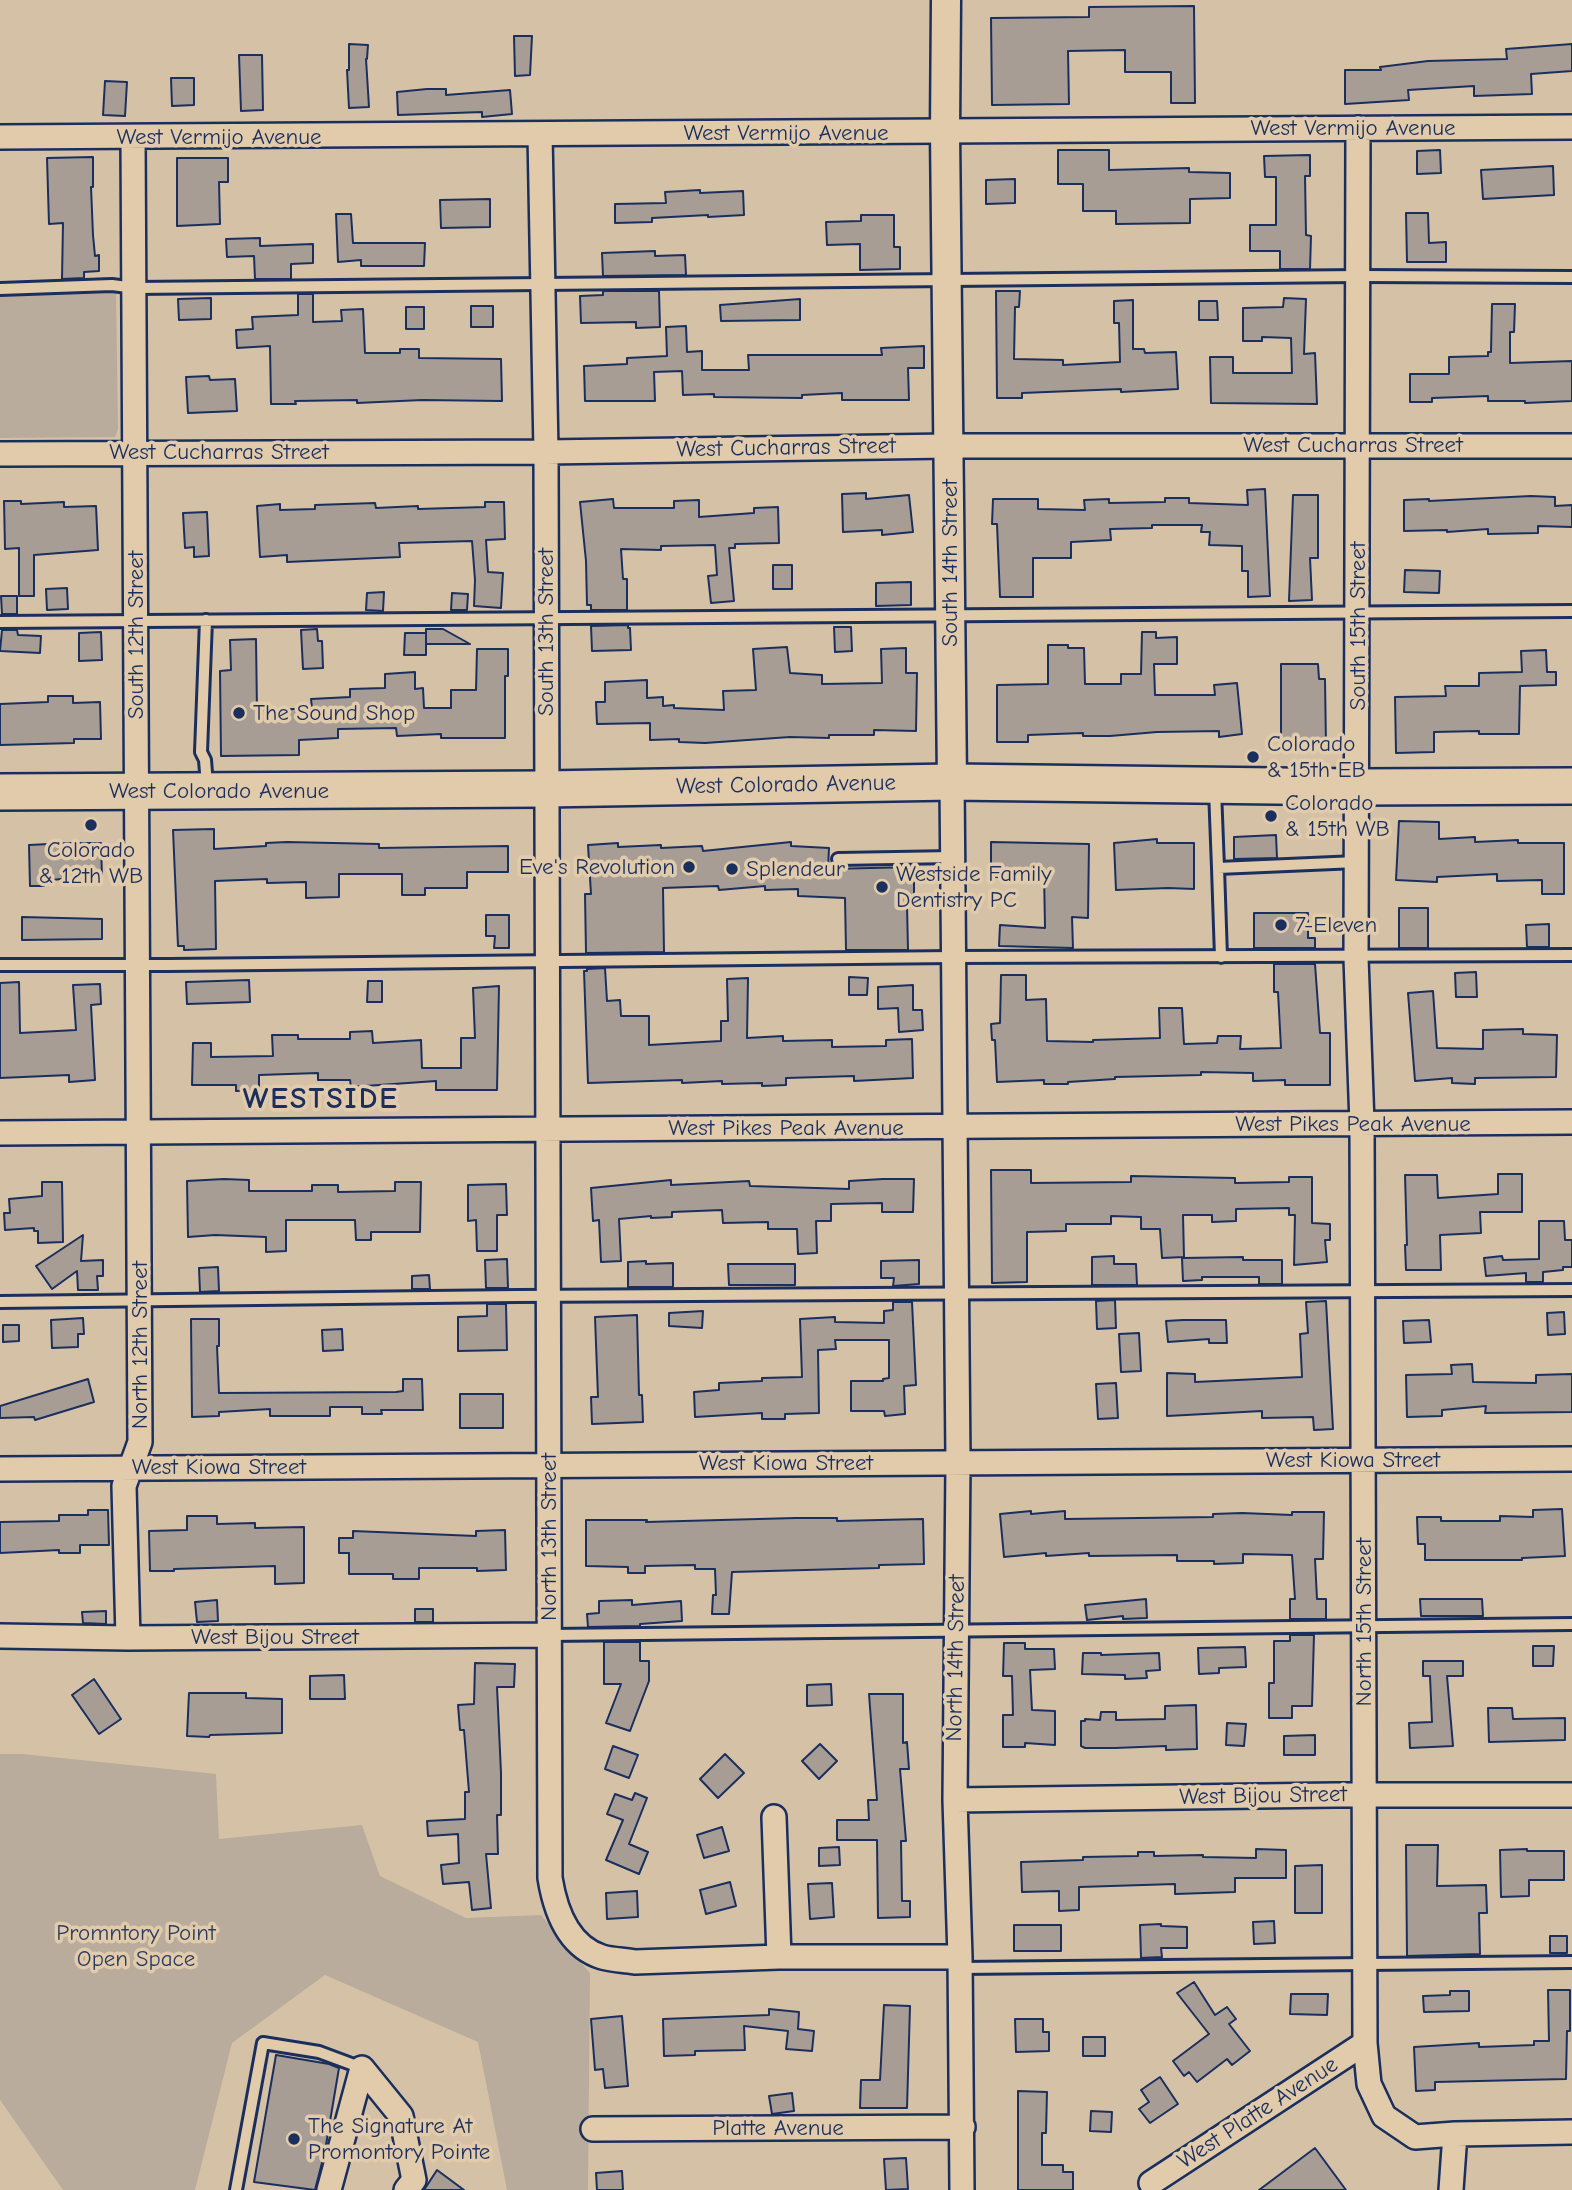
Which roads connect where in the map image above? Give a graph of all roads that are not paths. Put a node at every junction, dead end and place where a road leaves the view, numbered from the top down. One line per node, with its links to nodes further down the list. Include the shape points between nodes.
1 (946, 0): 4 (street, South 14th Street)
2 (1572, 127): 3 (street, West Vermijo Avenue)
3 (1358, 128): 4 (street, West Vermijo Avenue); 8 (street, South 15th Street)
4 (945, 132): 5 (street, West Vermijo Avenue); 10 (street, South 14th Street)
5 (540, 134): 7 (street, West Vermijo Avenue); 11 (street, South 13th Street)
6 (0, 137): 7 (street, West Vermijo Avenue)
7 (133, 137): 12 (street, South 12th Street)
8 (1359, 276): 9 (lane); 10 (lane); 14 (street, South 15th Street)
9 (1572, 277)
10 (947, 280): 11 (lane); 15 (street, South 14th Street)
11 (544, 285): 12 (lane); 18 (street, South 13th Street)
12 (135, 288): 13 (lane); 17 (street, South 12th Street)
13 (0, 289)
14 (1359, 445): 15 (street, West Cucharras Street); 16 (street, West Cucharras Street); 20 (street, South 15th Street)
15 (950, 446): 18 (street, West Cucharras Street); 22 (street, South 14th Street)
16 (1572, 446)
17 (136, 452): 18 (street, West Cucharras Street); 19 (street, West Cucharras Street); 24 (street, South 12th Street)
18 (546, 452): 23 (street, South 13th Street)
19 (0, 454)
20 (1358, 611): 21 (lane); 22 (lane); 30 (street, South 15th Street)
21 (1572, 611)
22 (951, 616): 23 (lane); 27 (street, South 14th Street)
23 (546, 619): 25 (lane); 31 (street, South 13th Street)
24 (136, 620): 25 (lane); 26 (lane); 32 (street, South 12th Street)
25 (206, 620): 33 (lane, via 201,751)
26 (0, 622)
27 (952, 782): 28 (main road, West Colorado Avenue); 31 (main road, West Colorado Avenue); 35 (street, South 14th Street)
28 (1216, 786): 30 (main road, West Colorado Avenue); 38 (lane)
29 (1572, 786): 30 (main road, West Colorado Avenue)
30 (1357, 787): 37 (street, South 15th Street)
31 (545, 789): 33 (main road, West Colorado Avenue); 43 (street, South 13th Street)
32 (136, 791): 33 (main road, West Colorado Avenue); 34 (main road, West Colorado Avenue); 45 (street, South 12th Street)
33 (208, 791)
34 (0, 792)
35 (953, 857): 36 (lane); 40 (street, South 14th Street)
36 (838, 859)
37 (1357, 862): 38 (lane); 42 (street, South 15th Street)
38 (1218, 868): 41 (lane)
39 (1572, 955): 42 (lane)
40 (954, 957): 41 (lane); 43 (lane); 48 (street, South 14th Street)
41 (1220, 957): 42 (lane)
42 (1356, 958): 47 (street, South 15th Street)
43 (546, 962): 45 (lane); 49 (street, South 13th Street)
44 (0, 965): 45 (lane)
45 (138, 965): 50 (street, South 12th Street)
46 (1572, 1122): 47 (street, West Pikes Peak Avenue)
47 (1362, 1124): 48 (street, West Pikes Peak Avenue); 53 (street, North 15th Street)
48 (956, 1126): 49 (street, West Pikes Peak Avenue); 54 (street, North 14th Street)
49 (547, 1130): 50 (street, West Pikes Peak Avenue); 55 (street, North 13th Street)
50 (139, 1132): 51 (street, West Pikes Peak Avenue); 56 (street, North 12th Street)
51 (0, 1133)
52 (1572, 1290): 53 (lane)
53 (1363, 1293): 54 (lane); 58 (street, North 15th Street)
54 (957, 1294): 55 (lane); 60 (street, North 14th Street)
55 (548, 1296): 56 (lane); 61 (street, North 13th Street)
56 (139, 1301): 57 (lane); 62 (street, North 12th Street, via 139,1446)
57 (0, 1302)
58 (1364, 1460): 59 (street, West Kiowa Street); 60 (street, West Kiowa Street); 65 (street, North 15th Street)
59 (1572, 1460)
60 (958, 1462): 61 (street, West Kiowa Street); 66 (street, North 14th Street)
61 (549, 1464): 62 (street, West Kiowa Street); 67 (street, North 13th Street)
62 (132, 1467): 63 (street, West Kiowa Street); 69 (street, North 12th Street, via 124,1486)
63 (0, 1469)
64 (1572, 1624): 65 (lane)
65 (1364, 1626): 66 (lane); 70 (street, North 15th Street)
66 (956, 1629): 67 (lane); 72 (street, North 14th Street)
67 (549, 1635): 69 (street, West Bijou Street); 74 (street, North 13th Street, via 550,1878 558,1913 574,1938 599,1956 635,1962)
68 (0, 1636): 69 (street, West Bijou Street)
69 (128, 1639)
70 (1365, 1794): 71 (street, West Bijou Street); 72 (street, West Bijou Street); 77 (street, North 15th Street)
71 (1572, 1795)
72 (955, 1800): 75 (street, North 14th Street)
73 (774, 1817): 74 (street)
74 (779, 1957): 75 (street)
75 (960, 1962): 77 (lane); 80 (street, North 14th Street)
76 (1572, 1962): 77 (lane)
77 (1365, 1965): 78 (street, North 15th Street)
78 (1365, 2043): 83 (street, North 15th Street, via 1369,2084 1384,2116 1415,2137); 84 (street, West Platte Avenue)
79 (362, 2068): 85 (lane, via 319,2052 263,2043); 86 (street); 87 (street, via 401,2116 414,2180)
80 (962, 2127): 81 (street, Platte Avenue); 88 (street, North 14th Street)
81 (593, 2129)
82 (1572, 2132): 83 (street)
83 (1455, 2134): 89 (street)
84 (1151, 2183)
85 (236, 2190)
86 (329, 2190)
87 (406, 2190)
88 (961, 2190)
89 (1451, 2190)

